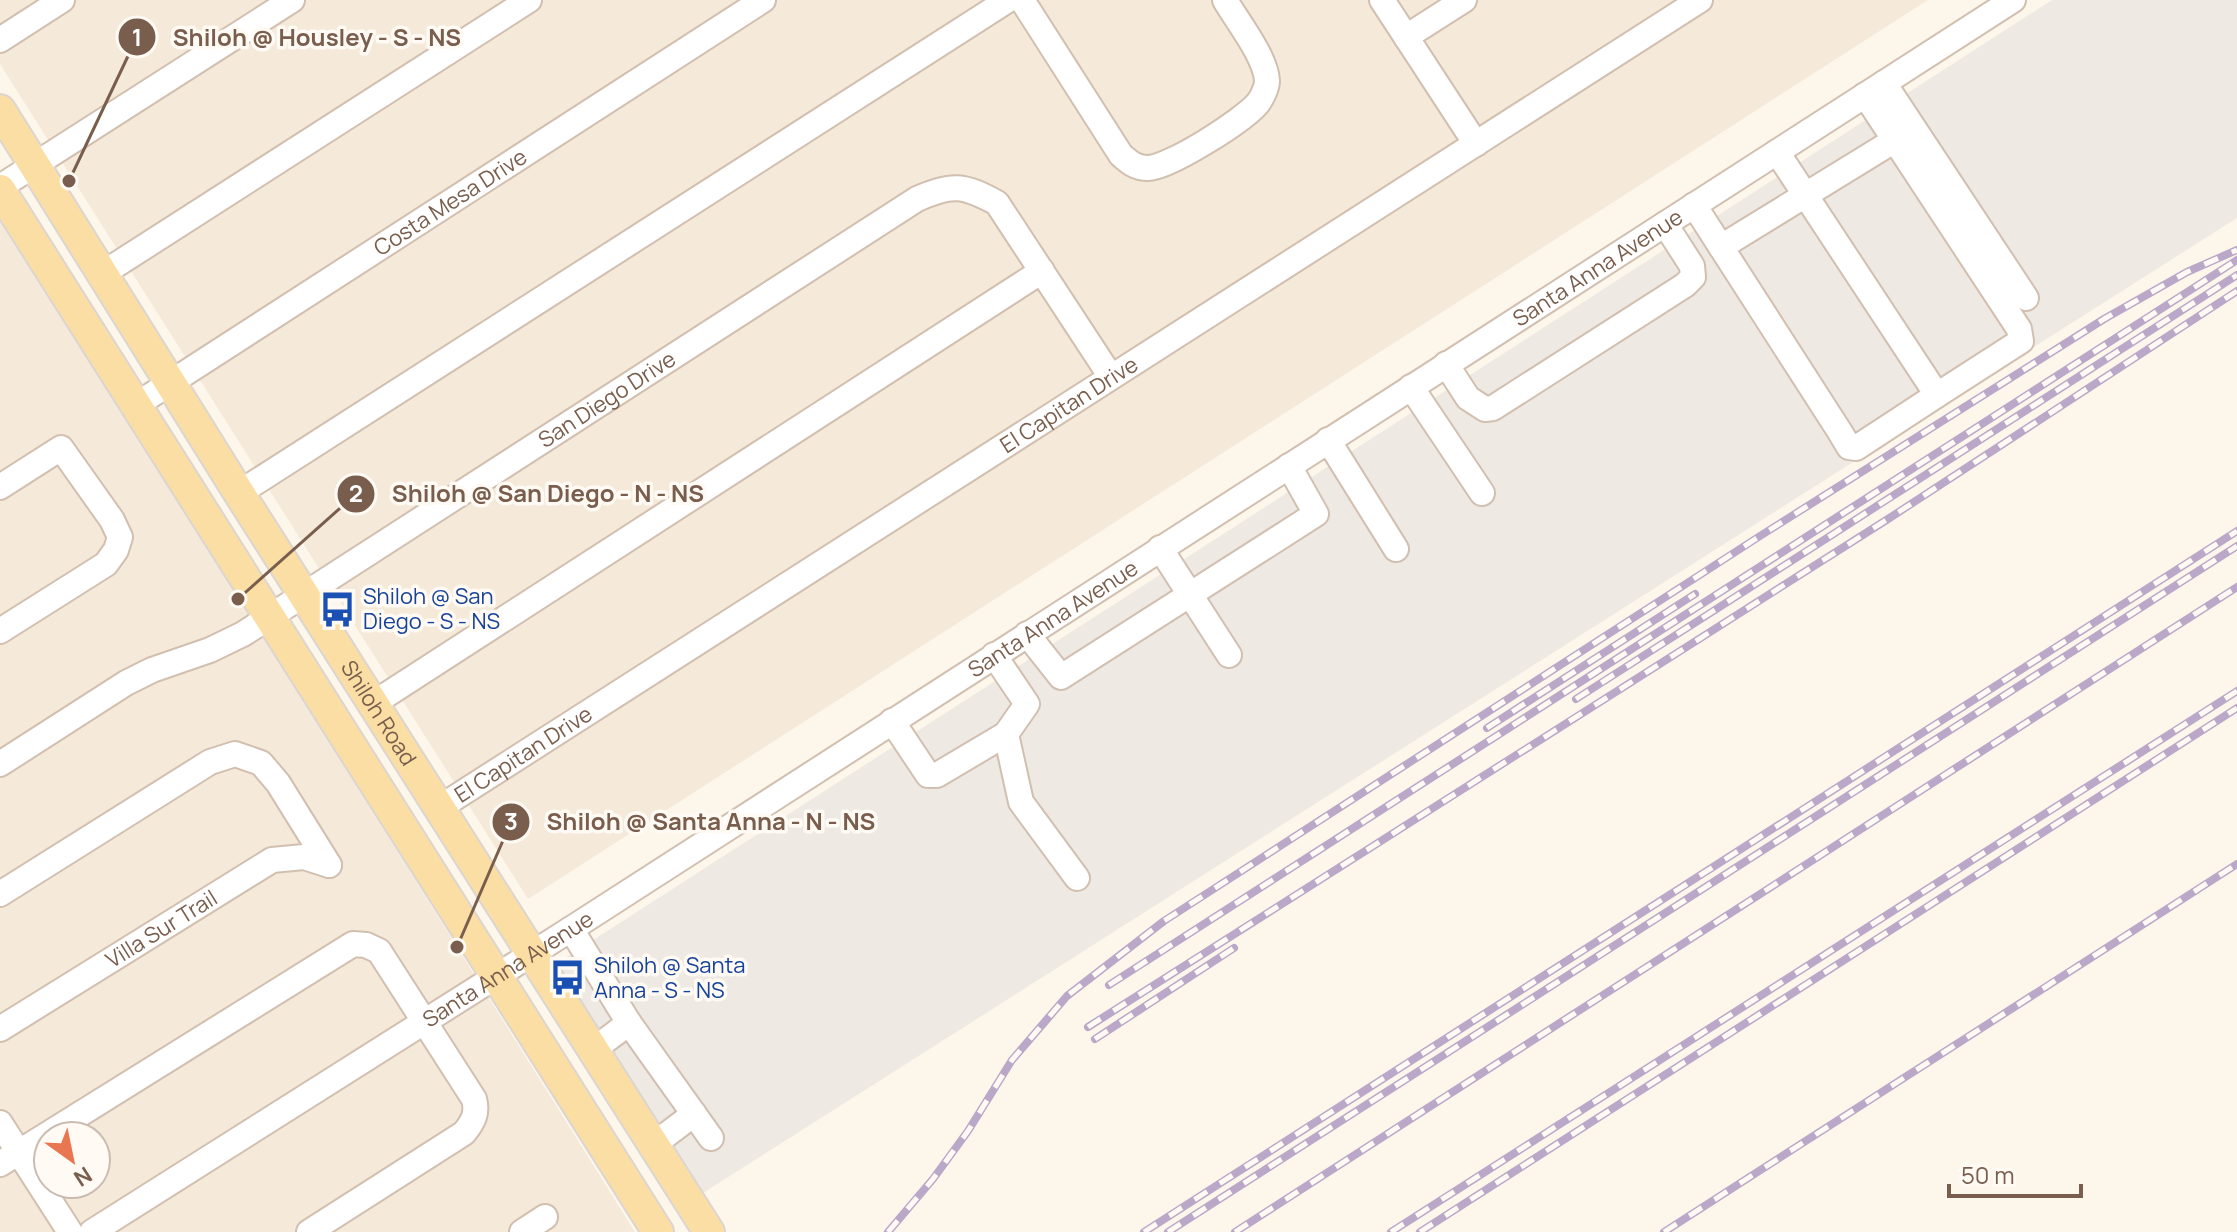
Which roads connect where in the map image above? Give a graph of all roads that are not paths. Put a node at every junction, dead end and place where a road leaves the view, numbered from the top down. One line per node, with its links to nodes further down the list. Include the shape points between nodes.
1 (62, 0): 13 (street)
2 (292, 0): 19 (street)
3 (529, 0): 26 (street)
4 (763, 0): 30 (street, Costa Mesa Drive)
5 (1008, 0): 37 (street)
6 (1022, 0): 7 (street, via 1121,155 1133,166 1148,168 1167,165 1241,118 1268,84 1264,65)
7 (1225, 0)
8 (1382, 0): 12 (street)
9 (1464, 0): 12 (street)
10 (1700, 0): 17 (street, El Capitan Drive)
11 (2013, 0): 14 (street, Santa Anna Avenue)
12 (1406, 37): 17 (street)
13 (0, 40)
14 (1874, 89): 16 (street); 18 (street, Santa Anna Avenue); 27 (street)
15 (0, 110): 19 (main road, Shiloh Road)
16 (1895, 140): 21 (street); 32 (street, via 2021,337)
17 (1476, 144): 29 (street, El Capitan Drive)
18 (1777, 152): 21 (street); 22 (street, Santa Anna Avenue)
19 (35, 165): 20 (street); 26 (main road, Shiloh Road)
20 (0, 188): 33 (main road, Shiloh Road)
21 (1806, 195): 24 (street); 32 (street)
22 (1694, 205): 23 (street, Santa Anna Avenue); 24 (street)
23 (1665, 224): 28 (street, Santa Anna Avenue); 28 (street, via 1692,266 1693,277 1493,408 1468,398)
24 (1721, 247): 32 (street, via 1852,448)
25 (1042, 271): 29 (street, San Diego Drive); 42 (street, San Diego Drive, via 997,203 972,189 942,188 917,199); 48 (street)
26 (102, 274): 30 (main road, Shiloh Road)
27 (2026, 298)
28 (1446, 364): 31 (street, Santa Anna Avenue)
29 (1111, 377): 52 (street, El Capitan Drive)
30 (170, 382): 33 (street, Costa Mesa Drive); 37 (main road, Shiloh Road)
31 (1411, 387): 34 (street, Santa Anna Avenue); 38 (street)
32 (1937, 395)
33 (136, 405): 43 (main road, Shiloh Road)
34 (1328, 440): 35 (street, Santa Anna Avenue); 40 (street)
35 (1289, 466): 39 (street, Santa Anna Avenue); 41 (street, via 1316,514)
36 (0, 487): 44 (street, via 61,448 120,537 106,564)
37 (239, 493): 42 (main road, Shiloh Road)
38 (1482, 493)
39 (1160, 548): 41 (street); 45 (street, Santa Anna Avenue)
40 (1396, 549)
41 (1192, 594): 45 (street, via 1061,677); 47 (street)
42 (305, 595): 43 (street, San Diego Drive); 48 (main road, Shiloh Road)
43 (271, 617): 51 (street, San Diego Drive, via 210,650 126,683); 57 (main road, Shiloh Road)
44 (0, 631)
45 (1027, 634): 46 (street, Santa Anna Avenue)
46 (994, 655): 49 (street, Santa Anna Avenue); 50 (street, via 1027,704)
47 (1229, 655)
48 (374, 703): 52 (main road, Shiloh Road)
49 (892, 721): 50 (street, via 928,775 937,775); 55 (street, Santa Anna Avenue)
50 (1006, 734): 53 (street, via 1021,802)
51 (0, 764)
52 (439, 808): 56 (main road, Shiloh Road)
53 (1077, 878)
54 (0, 894): 60 (street, Villa Sur Trail, via 210,762 235,754 261,763 278,783 329,865 304,857 272,860)
55 (571, 929): 56 (street, Santa Anna Avenue); 59 (street)
56 (531, 953): 57 (street, Santa Anna Avenue); 61 (main road, Shiloh Road)
57 (496, 975): 58 (street, Santa Anna Avenue); 72 (main road, Shiloh Road)
58 (424, 1021): 66 (street, via 379,951 353,944); 69 (street, Santa Anna Avenue); 70 (street, via 474,1099 471,1125)
59 (629, 1023): 61 (street); 62 (street)
60 (0, 1029)
61 (593, 1050): 65 (main road, Shiloh Road)
62 (694, 1114): 64 (street); 65 (street)
63 (0, 1123): 66 (street)
64 (711, 1138)
65 (653, 1145): 73 (main road, Shiloh Road)
66 (9, 1158): 68 (street)
67 (545, 1217): 71 (street)
68 (70, 1232)
69 (92, 1232)
70 (309, 1232)
71 (522, 1232)
72 (658, 1232)
73 (709, 1232)

